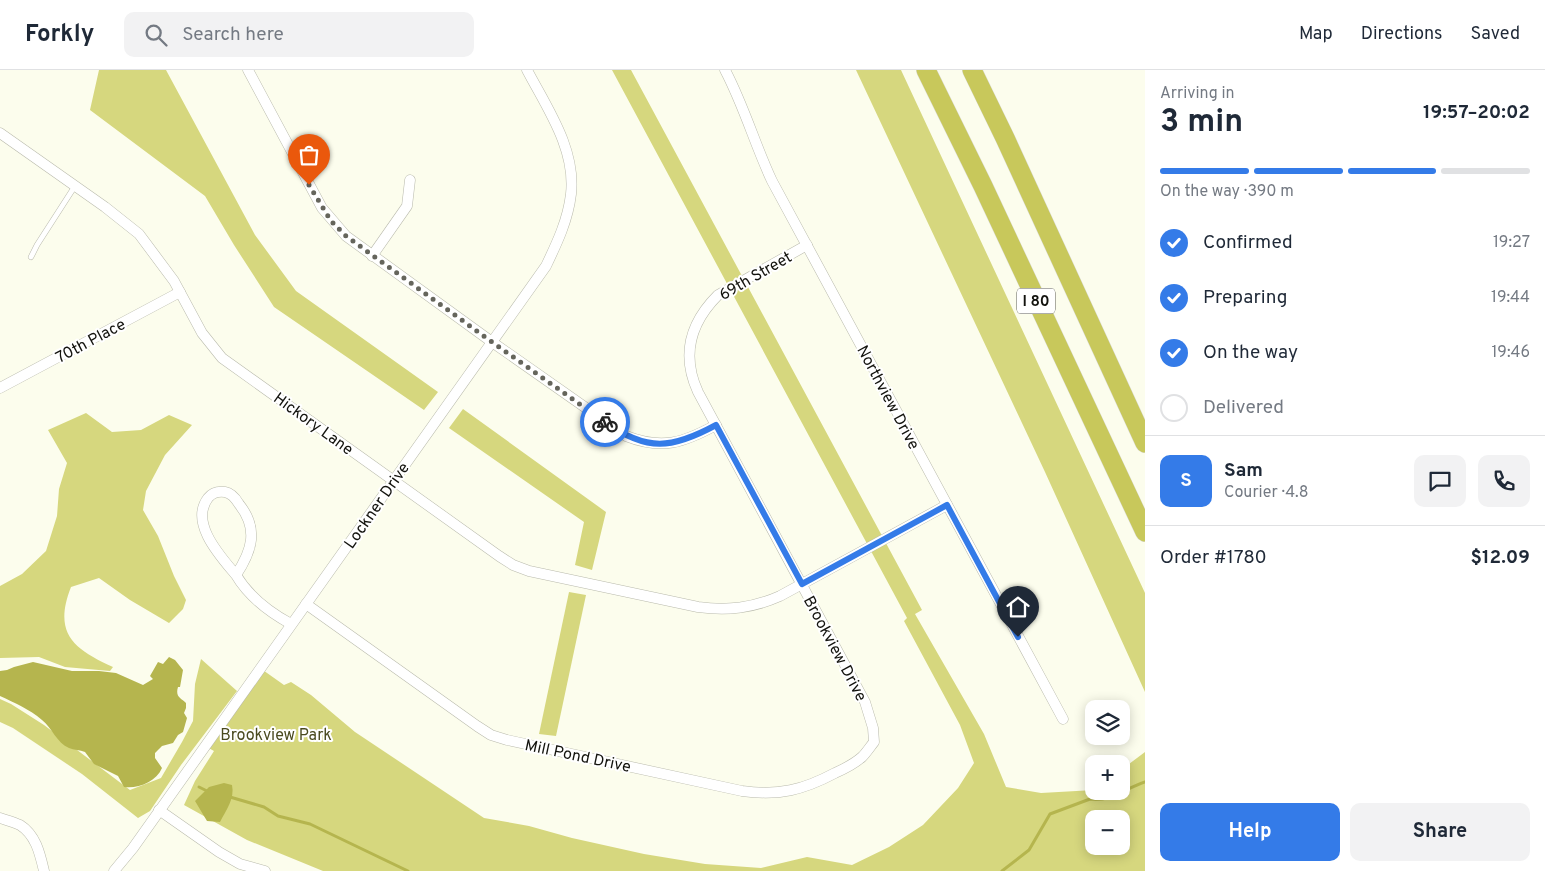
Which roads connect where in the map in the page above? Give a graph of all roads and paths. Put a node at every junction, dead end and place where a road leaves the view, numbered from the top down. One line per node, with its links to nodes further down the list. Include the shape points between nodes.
1 (248, 70): 10 (street, via 322,208 346,236)
2 (527, 70): 13 (street, Lockner Drive, via 561,134 571,171 571,193 563,228 546,266)
3 (725, 70): 9 (street, Northview Drive, via 758,151)
4 (926, 70): 20 (highway, I 80)
5 (972, 70): 17 (highway, I 80)
6 (0, 133): 8 (street, Hickory Lane)
7 (410, 180): 10 (street, via 407,206)
8 (75, 186): 11 (lane); 12 (street, Hickory Lane, via 139,234)
9 (807, 245): 15 (street, 69th Street, via 730,287 708,305 690,344 691,373); 19 (street, Northview Drive)
10 (372, 256): 13 (street)
11 (31, 257)
12 (180, 292): 14 (street, 70th Place); 18 (street, Hickory Lane, via 202,333 222,358)
13 (492, 342): 16 (street, via 615,429 639,441 681,442); 18 (street, Lockner Drive)
14 (0, 388)
15 (698, 392): 16 (street, Brookview Drive)
16 (716, 425): 22 (street, Brookview Drive)
17 (1145, 443)
18 (393, 480): 22 (street, Hickory Lane, via 499,556 529,571 716,610 751,607); 23 (street, Lockner Drive)
19 (947, 505): 22 (street, Hickory Lane); 25 (street, Northview Drive)
20 (1145, 532)
21 (236, 575): 21 (street, via 250,548 249,522 235,498 227,492 216,492 206,500 203,526); 24 (street, via 252,597)
22 (802, 584): 26 (street, Brookview Drive, via 865,702)
23 (306, 604): 24 (street, Lockner Drive); 26 (street, Mill Pond Drive, via 491,735 532,746 742,791 778,793 812,784 850,766)
24 (291, 624): 27 (street, Lockner Drive)
25 (1063, 719)
26 (874, 742)
27 (159, 810): 29 (street); 31 (street, Lockner Drive)
28 (0, 818): 30 (street, via 20,825 28,832 39,850)
29 (246, 868): 32 (street)
30 (44, 871)
31 (114, 871)
32 (265, 871)

